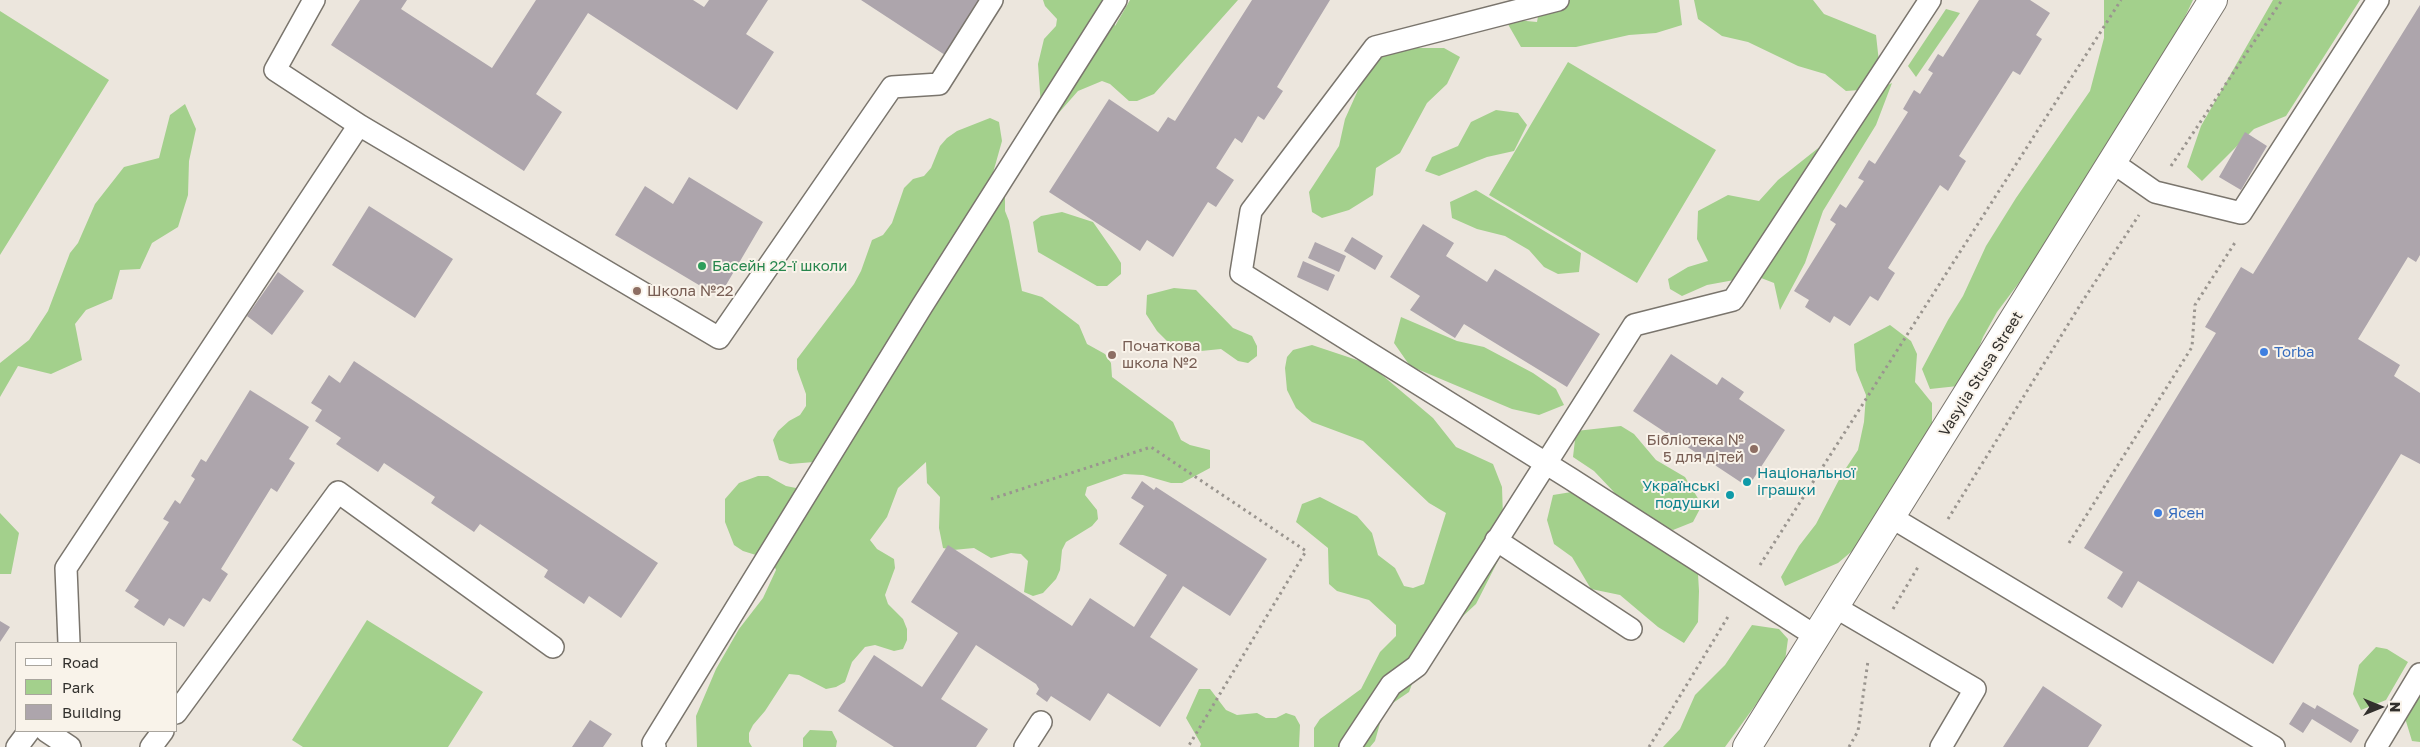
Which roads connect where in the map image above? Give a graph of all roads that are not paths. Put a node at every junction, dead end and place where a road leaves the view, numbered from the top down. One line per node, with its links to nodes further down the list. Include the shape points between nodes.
1 (314, 0): 8 (lane, via 275,70)
2 (992, 0): 8 (lane, via 939,84 892,87 719,338)
3 (1116, 0): 27 (lane, via 907,331 653,743)
4 (1558, 0): 10 (lane, via 1374,47 1252,211 1241,273)
5 (1930, 0): 10 (lane, via 1734,300 1634,325)
6 (2213, 0): 9 (street, Vasylia Stusa Street)
7 (2378, 0): 9 (lane, via 2241,213 2155,192)
8 (359, 125): 16 (lane, via 66,568)
9 (2112, 162): 11 (street, Vasylia Stusa Street)
10 (1545, 463): 12 (lane); 15 (lane)
11 (1891, 517): 13 (street, Vasylia Stusa Street); 32 (lane)
12 (1496, 540): 14 (lane); 29 (lane, via 1417,666 1391,685)
13 (1835, 607): 15 (street, Vasylia Stusa Street); 31 (lane, via 1975,689)
14 (1631, 629)
15 (1816, 637): 30 (street, Vasylia Stusa Street)
16 (69, 642)
17 (553, 647): 19 (lane, via 338,492)
18 (2420, 674): 33 (lane)
19 (178, 710)
20 (1041, 722): 28 (lane)
21 (28, 732): 24 (lane)
22 (48, 732): 25 (lane)
23 (162, 732): 26 (lane)
24 (17, 747)
25 (70, 747)
26 (151, 747)
27 (655, 747)
28 (1025, 747)
29 (1350, 747)
30 (1748, 747)
31 (1940, 747)
32 (2274, 747)
33 (2376, 747)

